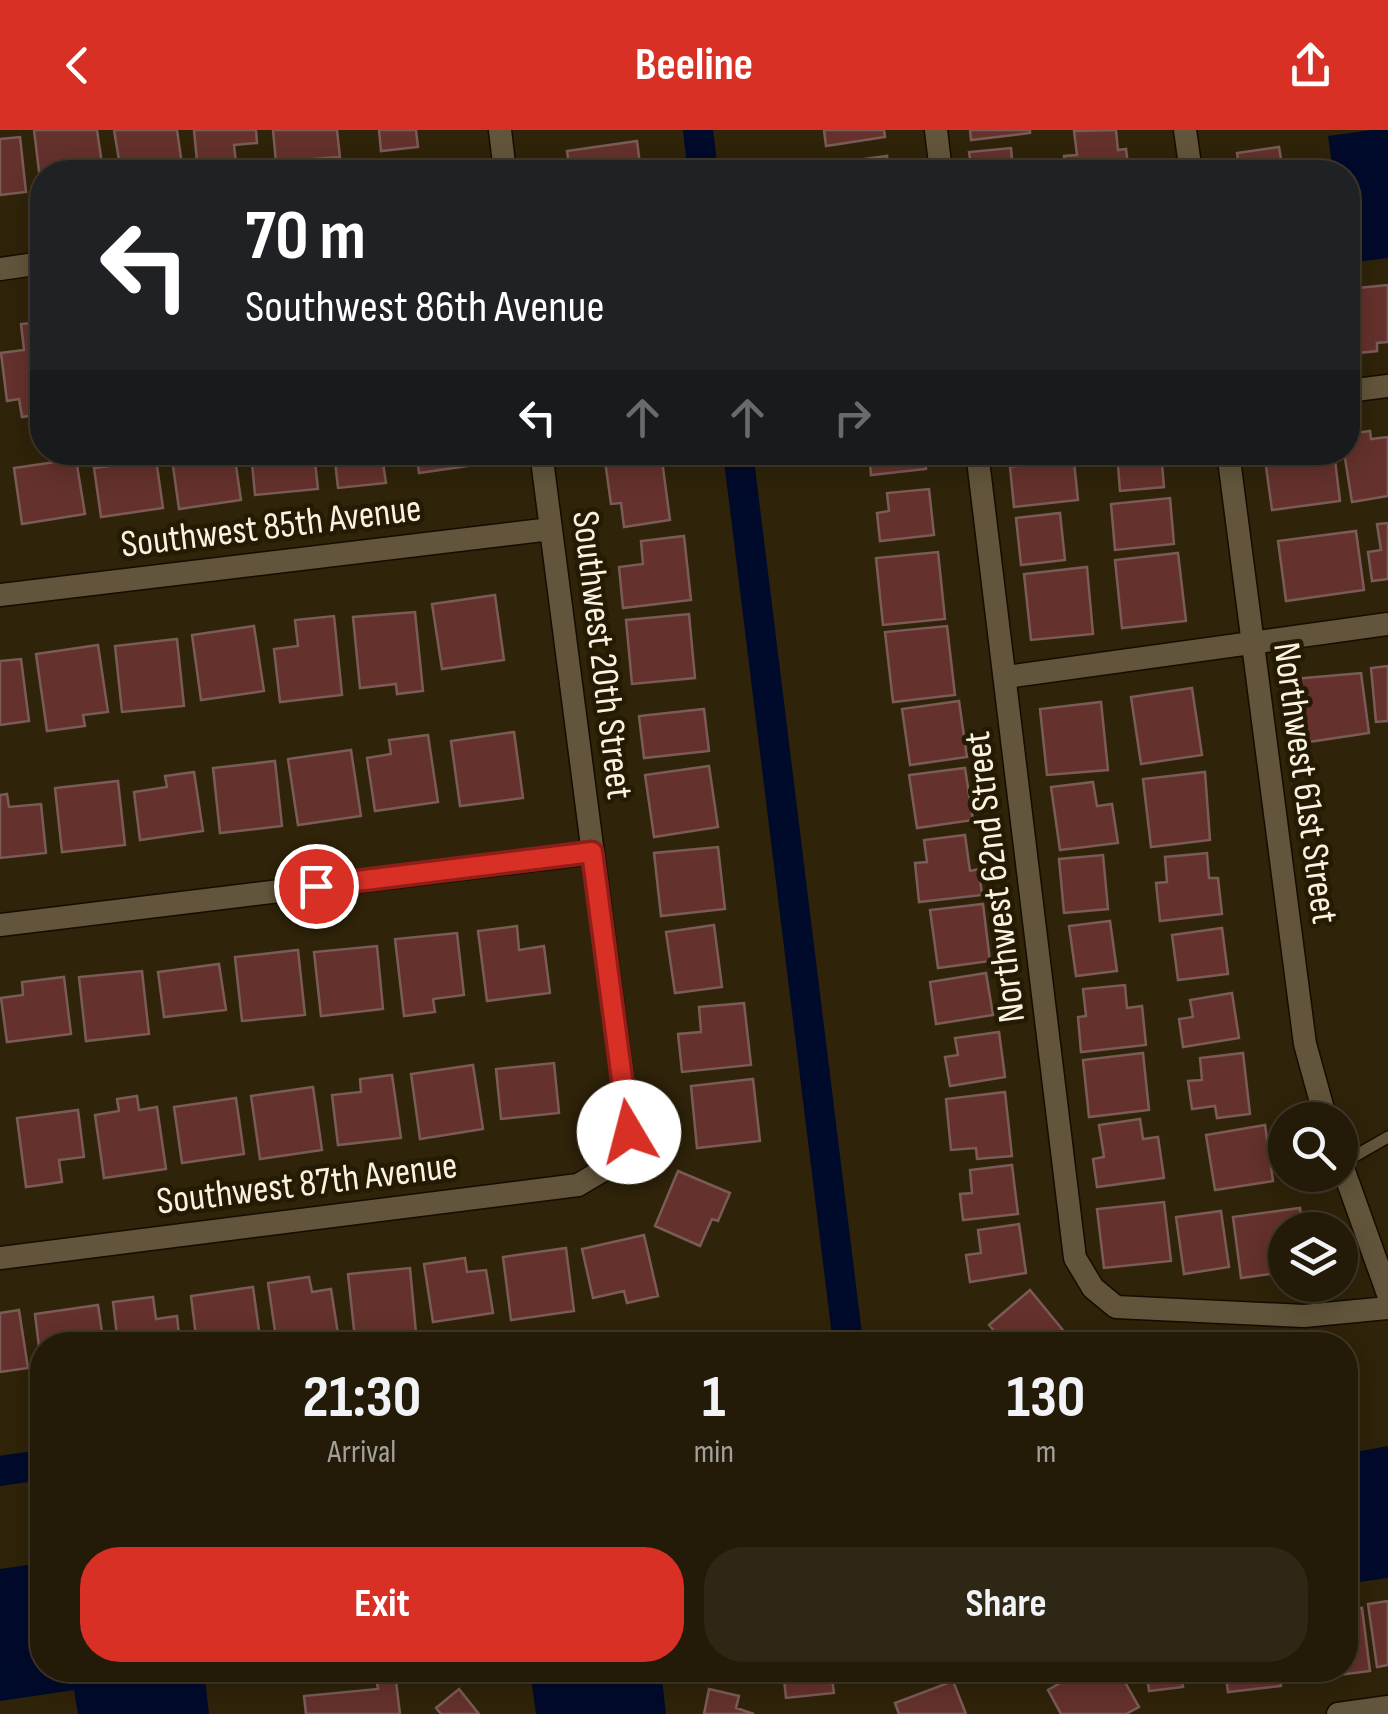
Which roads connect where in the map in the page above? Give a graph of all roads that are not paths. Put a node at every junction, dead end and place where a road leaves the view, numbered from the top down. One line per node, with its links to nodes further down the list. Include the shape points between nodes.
1 (500, 130): 4 (street)
2 (936, 130): 5 (street)
3 (1185, 130): 6 (street)
4 (504, 160)
5 (940, 160)
6 (1189, 160)
7 (30, 265): 8 (street)
8 (0, 269)
9 (1388, 386): 10 (street)
10 (1360, 390)
11 (543, 465): 14 (street, Southwest 20th Street)
12 (979, 465): 18 (street, Northwest 62nd Street)
13 (1230, 465): 17 (street, Northwest 61st Street)
14 (551, 529): 15 (street, Southwest 85th Avenue); 19 (street, Southwest 20th Street)
15 (0, 595)
16 (1388, 624): 17 (street)
17 (1252, 645): 18 (street); 21 (street, Northwest 61st Street, via 1305,1044)
18 (1006, 677): 28 (street, Northwest 62nd Street, via 1075,1258 1093,1288 1116,1307 1304,1316)
19 (592, 852): 20 (street); 24 (street, Southwest 20th Street, via 629,1132)
20 (0, 925)
21 (1321, 1102)
22 (1388, 1137): 23 (lane)
23 (1358, 1153)
24 (617, 1162): 26 (street, Southwest 87th Avenue, via 578,1185)
25 (1352, 1192): 27 (street)
26 (0, 1258)
27 (1388, 1294)
28 (1388, 1308)
29 (1388, 1707): 30 (street)
30 (1338, 1714)

